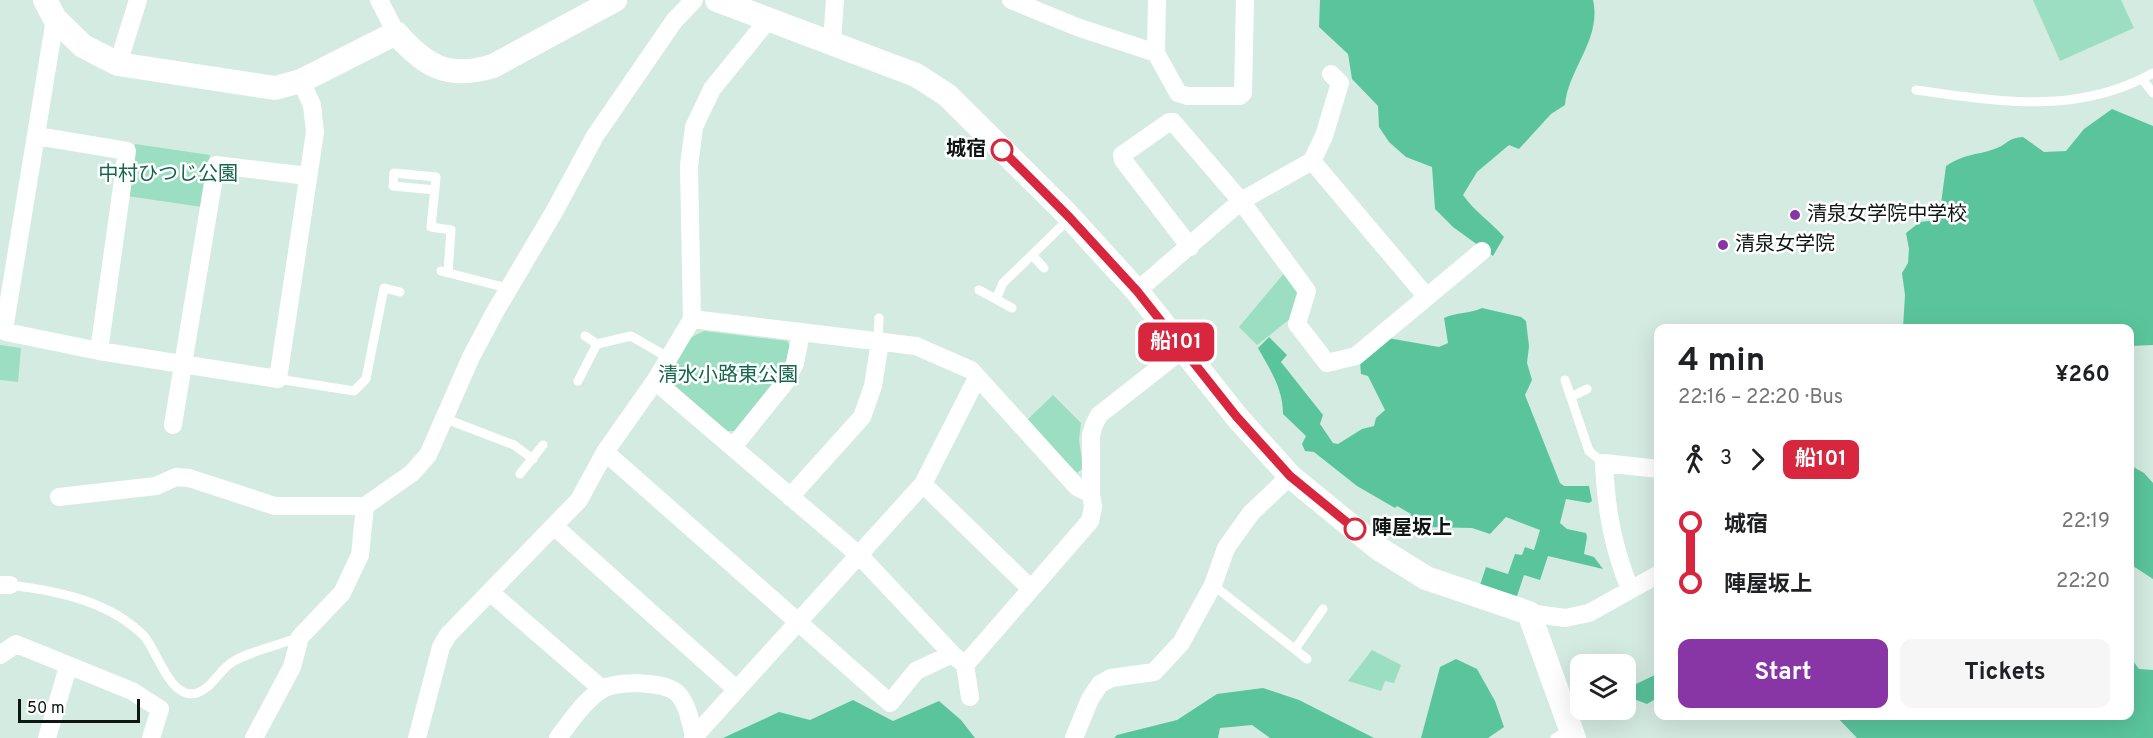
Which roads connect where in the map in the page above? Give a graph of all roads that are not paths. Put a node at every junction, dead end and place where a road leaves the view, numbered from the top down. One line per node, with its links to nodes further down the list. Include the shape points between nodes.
1 (138, 0): 15 (street)
2 (379, 0): 12 (street)
3 (615, 0): 12 (street, via 477,71 428,63 415,55)
4 (694, 0): 32 (street, via 674,21 595,136)
5 (717, 0): 11 (street)
6 (835, 0): 13 (street)
7 (1011, 0): 14 (street)
8 (1157, 0): 14 (street)
9 (1245, 0): 14 (street, via 1240,96 1178,93)
10 (50, 10): 15 (street, via 83,46); 22 (street)
11 (768, 20): 13 (street); 40 (street, via 712,89 694,127 689,166)
12 (396, 33): 19 (street)
13 (832, 42): 27 (street, via 930,83 947,95)
14 (1156, 53)
15 (118, 64): 19 (street, via 275,88)
16 (2153, 73): 18 (lane)
17 (1331, 74): 23 (street, via 1340,83)
18 (2142, 79): 20 (lane, via 2058,103 2017,103); 21 (lane)
19 (301, 81): 24 (street, via 315,118)
20 (1916, 90)
21 (2153, 93)
22 (37, 136): 46 (street, via 127,151); 46 (street, via 4,330)
23 (1312, 161): 26 (street); 36 (street)
24 (308, 176): 48 (street, via 216,165); 50 (street)
25 (435, 190): 32 (lane, via 431,227 451,230 445,272)
26 (1241, 201): 28 (street); 28 (street, via 1173,122 1122,155); 36 (street, via 1307,291 1297,324 1327,363 1356,356)
27 (1070, 218): 30 (lane); 34 (street)
28 (1190, 247): 34 (street)
29 (1482, 251): 36 (street)
30 (1032, 255): 31 (lane); 37 (lane, via 1003,283)
31 (1044, 268)
32 (507, 288): 56 (street, via 471,357)
33 (980, 290): 37 (lane)
34 (1137, 291): 45 (street)
35 (400, 292): 50 (lane, via 384,288 366,379 354,391)
36 (1426, 296)
37 (996, 299): 38 (lane)
38 (1012, 308)
39 (879, 318): 43 (lane)
40 (692, 319): 41 (street); 47 (street)
41 (801, 333): 43 (street); 59 (street, via 795,363 786,381)
42 (585, 336): 44 (lane)
43 (879, 342): 49 (street, via 916,346 971,370); 69 (street, via 873,386 862,417)
44 (597, 344): 47 (lane, via 631,336); 52 (lane)
45 (1182, 350): 65 (street); 67 (street, via 1099,416 1091,435)
46 (99, 351): 48 (street)
47 (669, 358): 53 (street)
48 (184, 363): 50 (street); 57 (street)
49 (977, 378): 66 (street); 67 (street, via 1077,487)
50 (278, 379)
51 (1565, 380): 55 (lane)
52 (578, 381)
53 (656, 381): 59 (street); 60 (street)
54 (1587, 389): 55 (lane)
55 (1570, 397): 62 (lane, via 1589,451)
56 (446, 419): 61 (lane, via 514,445); 70 (street, via 428,455 412,472)
57 (173, 425)
58 (543, 445): 61 (lane)
59 (733, 447): 69 (street)
60 (605, 452): 71 (street, via 579,500); 81 (street)
61 (533, 459): 64 (lane)
62 (1604, 464): 63 (street); 76 (street, via 1615,552)
63 (1654, 469)
64 (520, 474)
65 (1290, 476): 75 (street, via 1251,513 1226,548); 80 (street, via 1378,548 1426,578)
66 (923, 484): 72 (street); 77 (street)
67 (1091, 494): 77 (street, via 1090,521)
68 (59, 497): 70 (street, via 156,486 176,477 274,506)
69 (790, 497): 72 (street)
70 (365, 506): 82 (street, via 360,555 342,593)
71 (555, 527): 78 (street); 89 (street)
72 (860, 556): 81 (street); 86 (street)
73 (1654, 577): 76 (street)
74 (5, 585): 82 (lane, via 109,609 146,638 166,674 177,688 189,693 210,685 231,662)
75 (1213, 585): 83 (lane); 98 (street, via 1181,643 1158,669 1111,678 1100,684)
76 (1630, 589): 80 (street, via 1589,613 1565,618)
77 (1031, 590): 86 (street)
78 (490, 592): 88 (street); 96 (street, via 448,634 441,647)
79 (1323, 609): 83 (lane)
80 (1529, 613): 91 (street)
81 (799, 621): 86 (street, via 890,703 916,671); 89 (street)
82 (300, 638): 95 (street, via 288,675)
83 (1295, 649): 85 (lane)
84 (0, 655): 87 (street, via 16,644)
85 (1307, 659)
86 (959, 660): 90 (street)
87 (68, 667): 93 (street); 94 (street, via 132,691 160,709)
88 (602, 689): 92 (street, via 619,682 675,691 685,704); 97 (street)
89 (736, 689): 92 (street)
90 (970, 697)
91 (1567, 735)
92 (693, 737)
93 (47, 738)
94 (151, 738)
95 (254, 738)
96 (417, 738)
97 (558, 738)
98 (1074, 738)

